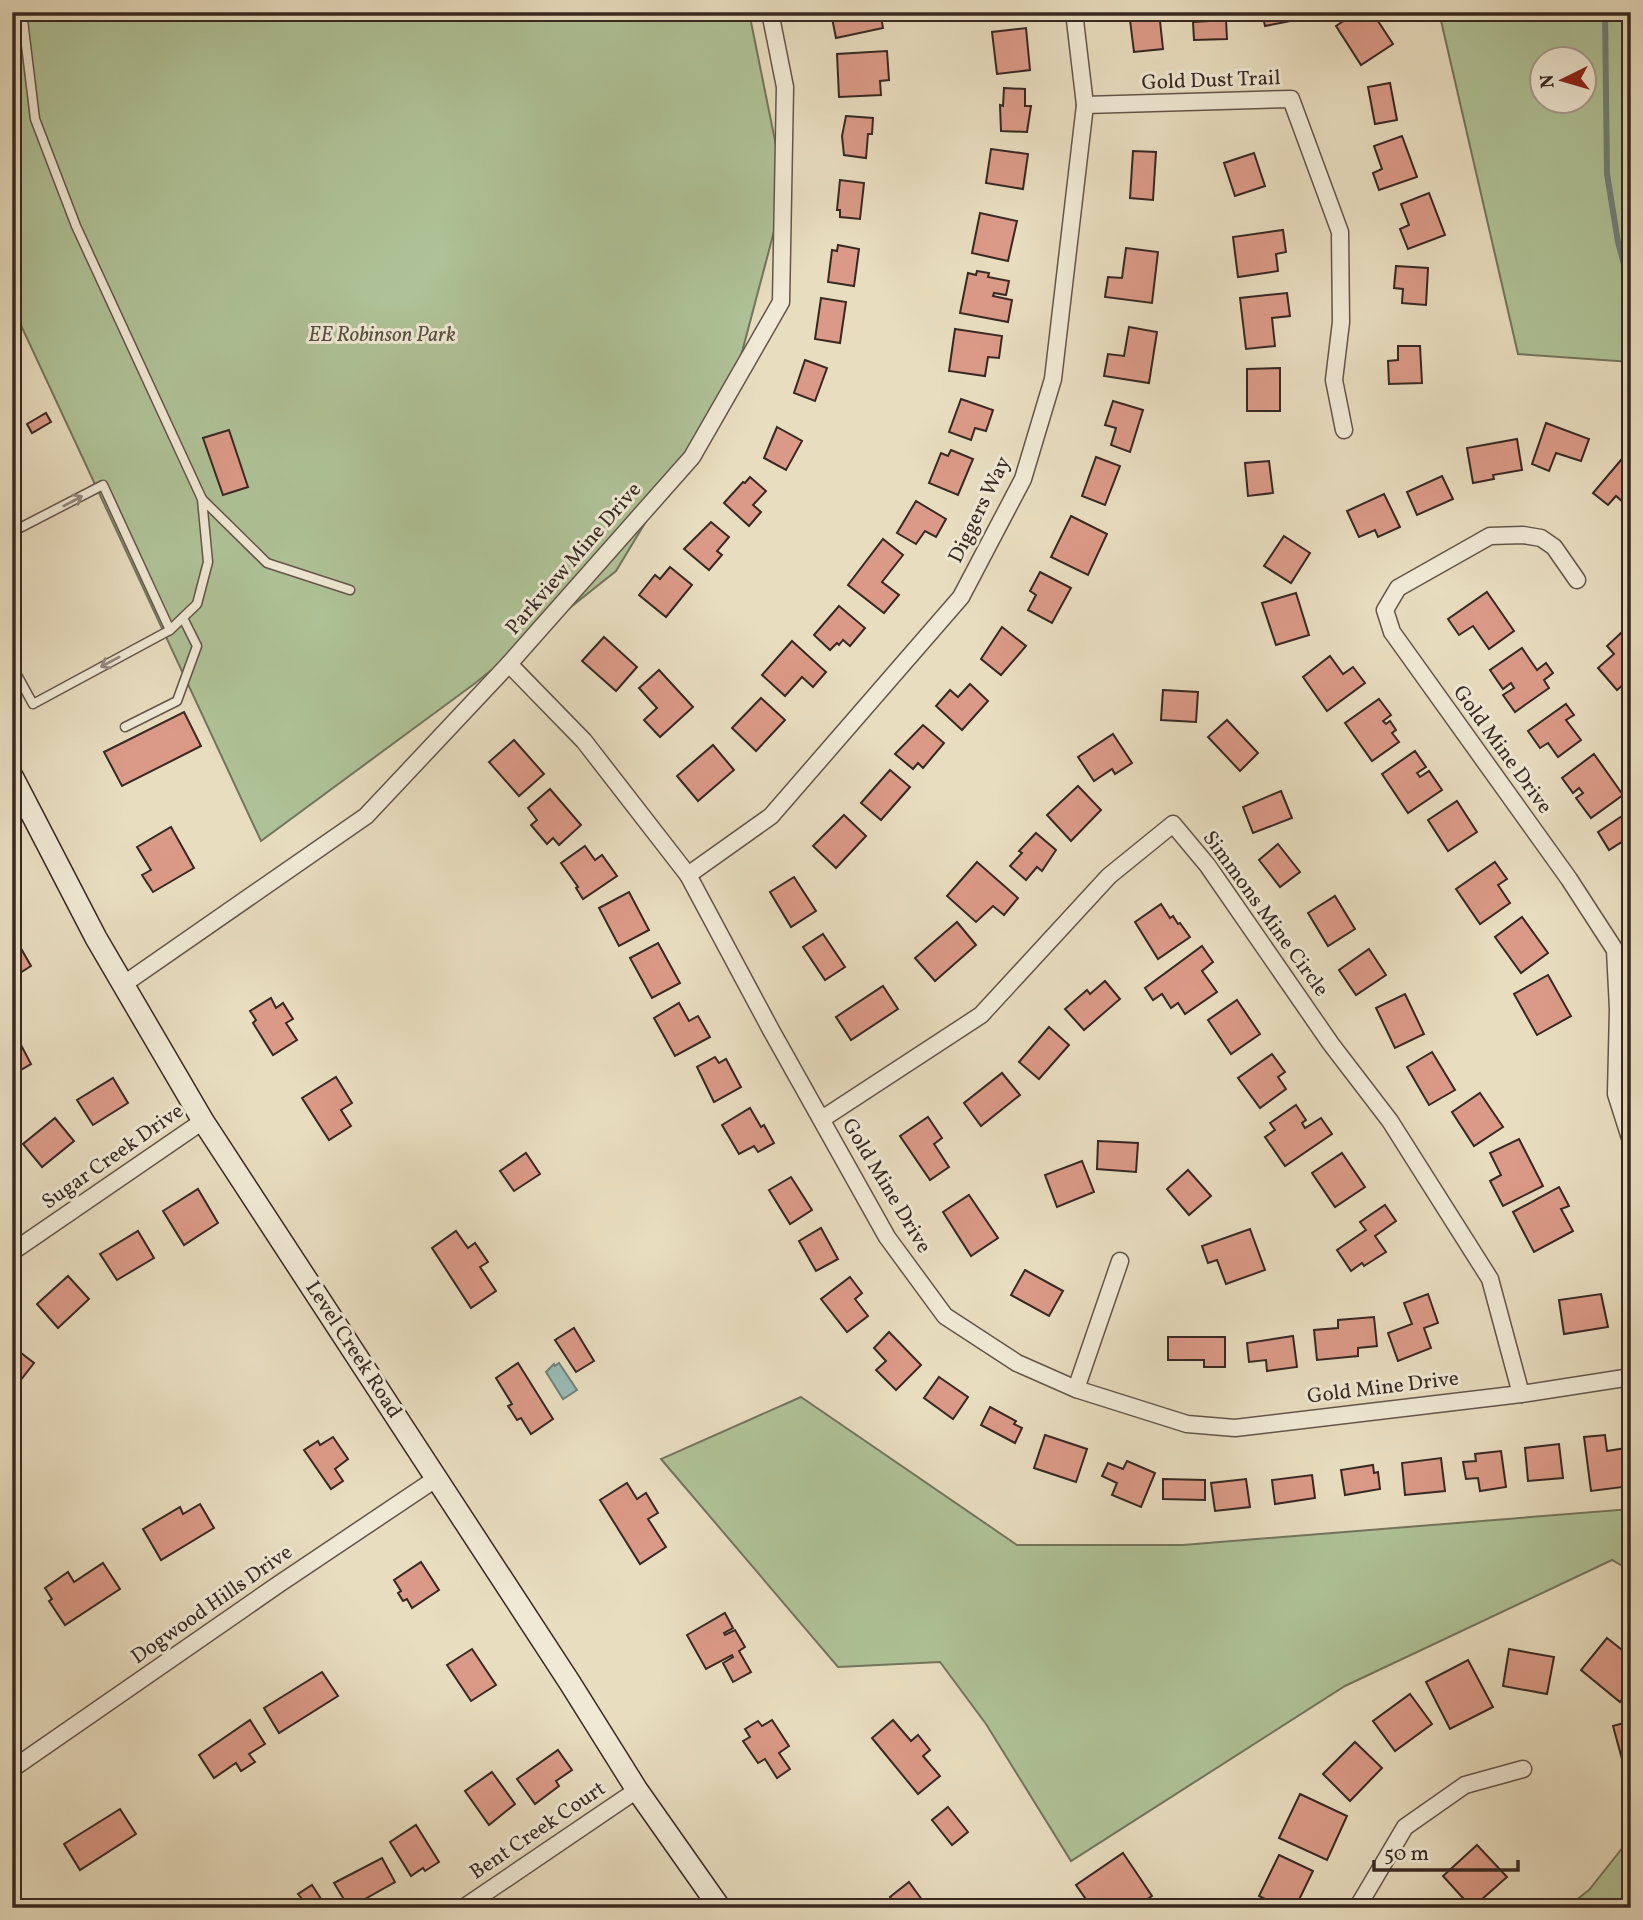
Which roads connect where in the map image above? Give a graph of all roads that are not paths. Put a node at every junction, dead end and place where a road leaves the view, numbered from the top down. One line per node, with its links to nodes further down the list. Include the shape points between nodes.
1 (22, 12): 6 (lane, via 35,119 76,226)
2 (770, 12): 12 (street, Parkview Mine Drive, via 785,87 780,302 691,457)
3 (1074, 12): 4 (street, Diggers Way)
4 (1085, 106): 5 (street, Gold Dust Trail, via 1291,99 1340,232 1341,322 1334,380); 16 (street, Diggers Way, via 1053,379 1023,479 961,597 771,816)
5 (1344, 429)
6 (202, 499): 9 (lane, via 267,563); 10 (lane, via 208,562 197,604)
7 (12, 532): 11 (lane, one-way to 11, via 103,485)
8 (1577, 580): 20 (street, Gold Mine Drive, via 1554,547 1541,538 1490,537 1398,588 1385,610 1392,632 1615,950 1616,1094)
9 (350, 590)
10 (183, 618): 11 (lane); 14 (lane, via 197,646 177,701)
11 (170, 630): 13 (lane, one-way to 13, via 33,704)
12 (509, 664): 16 (street, Gold Mine Drive, via 584,741); 17 (street, Parkview Mine Drive, via 366,816)
13 (12, 666)
14 (125, 727)
15 (12, 776): 17 (street, Level Creek Road)
16 (688, 875): 18 (street, Gold Mine Drive)
17 (124, 984): 19 (street, Level Creek Road)
18 (822, 1119): 24 (street, Gold Mine Drive, via 887,1237 945,1316 1017,1363); 25 (street, Simmons Mine Circle, via 981,1015 1109,876 1173,824 1390,1121 1490,1279)
19 (203, 1121): 21 (street, Sugar Creek Drive); 26 (street, Level Creek Road)
20 (1631, 1141)
21 (12, 1252)
22 (1120, 1261): 24 (street)
23 (1631, 1377): 25 (street, Gold Mine Drive)
24 (1076, 1389): 25 (street, Gold Mine Drive, via 1187,1424 1235,1428)
25 (1521, 1394)
26 (437, 1478): 27 (street, Dogwood Hills Drive); 29 (street, Level Creek Road)
27 (12, 1769)
28 (1523, 1769): 32 (street, via 1465,1785 1405,1827)
29 (637, 1790): 30 (street, Bent Creek Court); 31 (street, Level Creek Road)
30 (463, 1908)
31 (720, 1908)
32 (1357, 1908)

